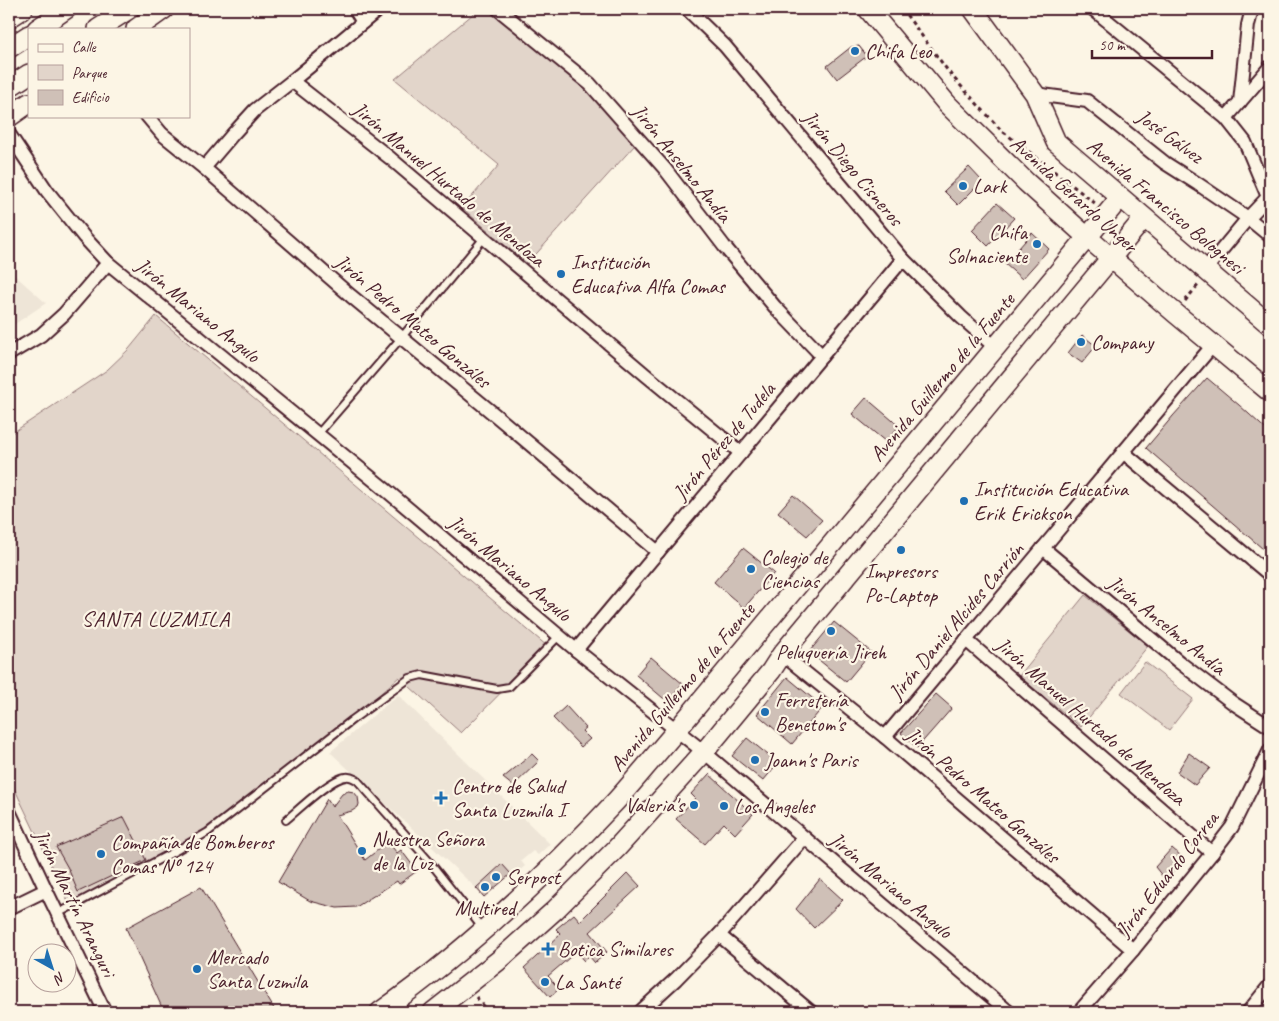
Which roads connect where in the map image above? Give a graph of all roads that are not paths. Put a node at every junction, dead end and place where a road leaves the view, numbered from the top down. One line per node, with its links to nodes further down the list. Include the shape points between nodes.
1 (23, 9): 13 (main road)
2 (66, 9): 15 (main road)
3 (129, 9): 16 (main road)
4 (164, 9): 17 (main road)
5 (355, 9): 14 (street)
6 (379, 9): 14 (street)
7 (498, 9): 48 (street, Jirón Anselmo Andía, via 590,84 665,169 775,307)
8 (687, 9): 40 (street, Jirón Diego Cisneros, via 725,46)
9 (868, 9): 38 (main road, Avenida Gerardo Unger, via 947,104)
10 (973, 9): 24 (main road)
11 (1093, 9): 29 (street)
12 (1252, 9): 25 (street)
13 (9, 18)
14 (363, 22): 22 (street)
15 (38, 28)
16 (100, 28)
17 (137, 28)
18 (28, 36): 19 (main road)
19 (9, 48)
20 (1270, 67): 25 (street)
21 (28, 75): 23 (main road)
22 (292, 81): 31 (street, via 255,110); 37 (street, Jirón Manuel Hurtado de Mendoza)
23 (9, 87)
24 (1035, 94): 33 (main road, Avenida Francisco Bolognesi, via 1056,142); 35 (street, José Gálvez, via 1087,101 1165,163)
25 (1240, 102): 29 (street)
26 (28, 104): 27 (main road)
27 (9, 117)
28 (149, 118): 31 (street, Jirón Pedro Mateo Gonzáles, via 162,134)
29 (1226, 118): 32 (street, via 1245,142)
30 (9, 134): 41 (street, Jirón Mariano Angulo, via 47,191)
31 (204, 168): 44 (street, Jirón Pedro Mateo Gonzáles)
32 (1269, 196): 35 (street)
33 (1120, 198): 34 (main road, Avenida Francisco Bolognesi); 38 (main road, Avenida Guillermo de la Fuente)
34 (1144, 218): 39 (main road); 42 (main road, Avenida Francisco Bolognesi)
35 (1248, 218): 36 (street, José Gálvez); 42 (street)
36 (1270, 236)
37 (484, 238): 44 (lane); 52 (street, Jirón Manuel Hurtado de Mendoza)
38 (1088, 238): 39 (main road, Avenida Gerardo Unger); 46 (main road, Avenida Guillermo de la Fuente)
39 (1111, 258): 45 (main road, Avenida Gerardo Unger); 59 (main road)
40 (903, 259): 46 (street, Jirón Diego Cisneros); 48 (street, Jirón Pérez de Tudela)
41 (108, 263): 47 (street, via 64,314 40,335); 50 (street, Jirón Mariano Angulo)
42 (1207, 271): 43 (main road, Avenida Francisco Bolognesi)
43 (1270, 324)
44 (401, 338): 50 (lane); 54 (street, Jirón Pedro Mateo Gonzáles)
45 (1212, 345): 49 (main road, Avenida Gerardo Unger); 51 (street, Jirón Daniel Alcides Carrión)
46 (995, 347): 61 (main road, Avenida Guillermo de la Fuente)
47 (9, 354)
48 (822, 356): 52 (street, Jirón Pérez de Tudela)
49 (1270, 392)
50 (318, 434): 56 (street, Jirón Mariano Angulo)
51 (1123, 452): 53 (street, Jirón Daniel Alcides Carrión); 55 (street)
52 (741, 453): 54 (street, Jirón Pérez de Tudela)
53 (1043, 548): 57 (street, Jirón Daniel Alcides Carrión); 60 (street, Jirón Anselmo Andía, via 1179,662)
54 (658, 552): 58 (street, Jirón Pérez de Tudela)
55 (1270, 575)
56 (559, 636): 58 (street, Jirón Mariano Angulo); 71 (lane, via 509,687 486,688 422,675 410,678 208,832)
57 (966, 640): 62 (street, Jirón Daniel Alcides Carrión); 68 (street, Jirón Manuel Hurtado de Mendoza)
58 (576, 650): 61 (street, Jirón Mariano Angulo)
59 (782, 654): 62 (street, Jirón Pedro Mateo Gonzáles); 64 (main road, via 771,672)
60 (1270, 727)
61 (677, 730): 64 (street, Jirón Mariano Angulo); 72 (main road, Avenida Guillermo de la Fuente, via 561,858)
62 (885, 737): 74 (street, Jirón Pedro Mateo Gonzáles)
63 (1270, 750): 68 (street, Jirón Eduardo Correa, via 1232,826)
64 (704, 752): 67 (street, Jirón Mariano Angulo); 78 (main road, via 616,849 555,910)
65 (9, 811): 69 (street, Jirón Martín Aranguri)
66 (286, 820): 72 (lane, via 331,783 352,777 429,861)
67 (804, 838): 73 (street); 81 (street, Jirón Mariano Angulo)
68 (1212, 853): 74 (street, Jirón Eduardo Correa)
69 (46, 890): 70 (street); 71 (street, Jirón Martín Aranguri)
70 (9, 908)
71 (57, 914): 76 (street, Jirón Martín Aranguri)
72 (484, 930): 77 (main road, Avenida Guillermo de la Fuente)
73 (719, 935): 79 (street); 80 (street)
74 (1133, 950): 82 (street, Jirón Eduardo Correa)
75 (1270, 985): 83 (street)
76 (101, 1011)
77 (380, 1012)
78 (433, 1012)
79 (640, 1012)
80 (811, 1012)
81 (1009, 1012)
82 (1079, 1012)
83 (1248, 1012)

